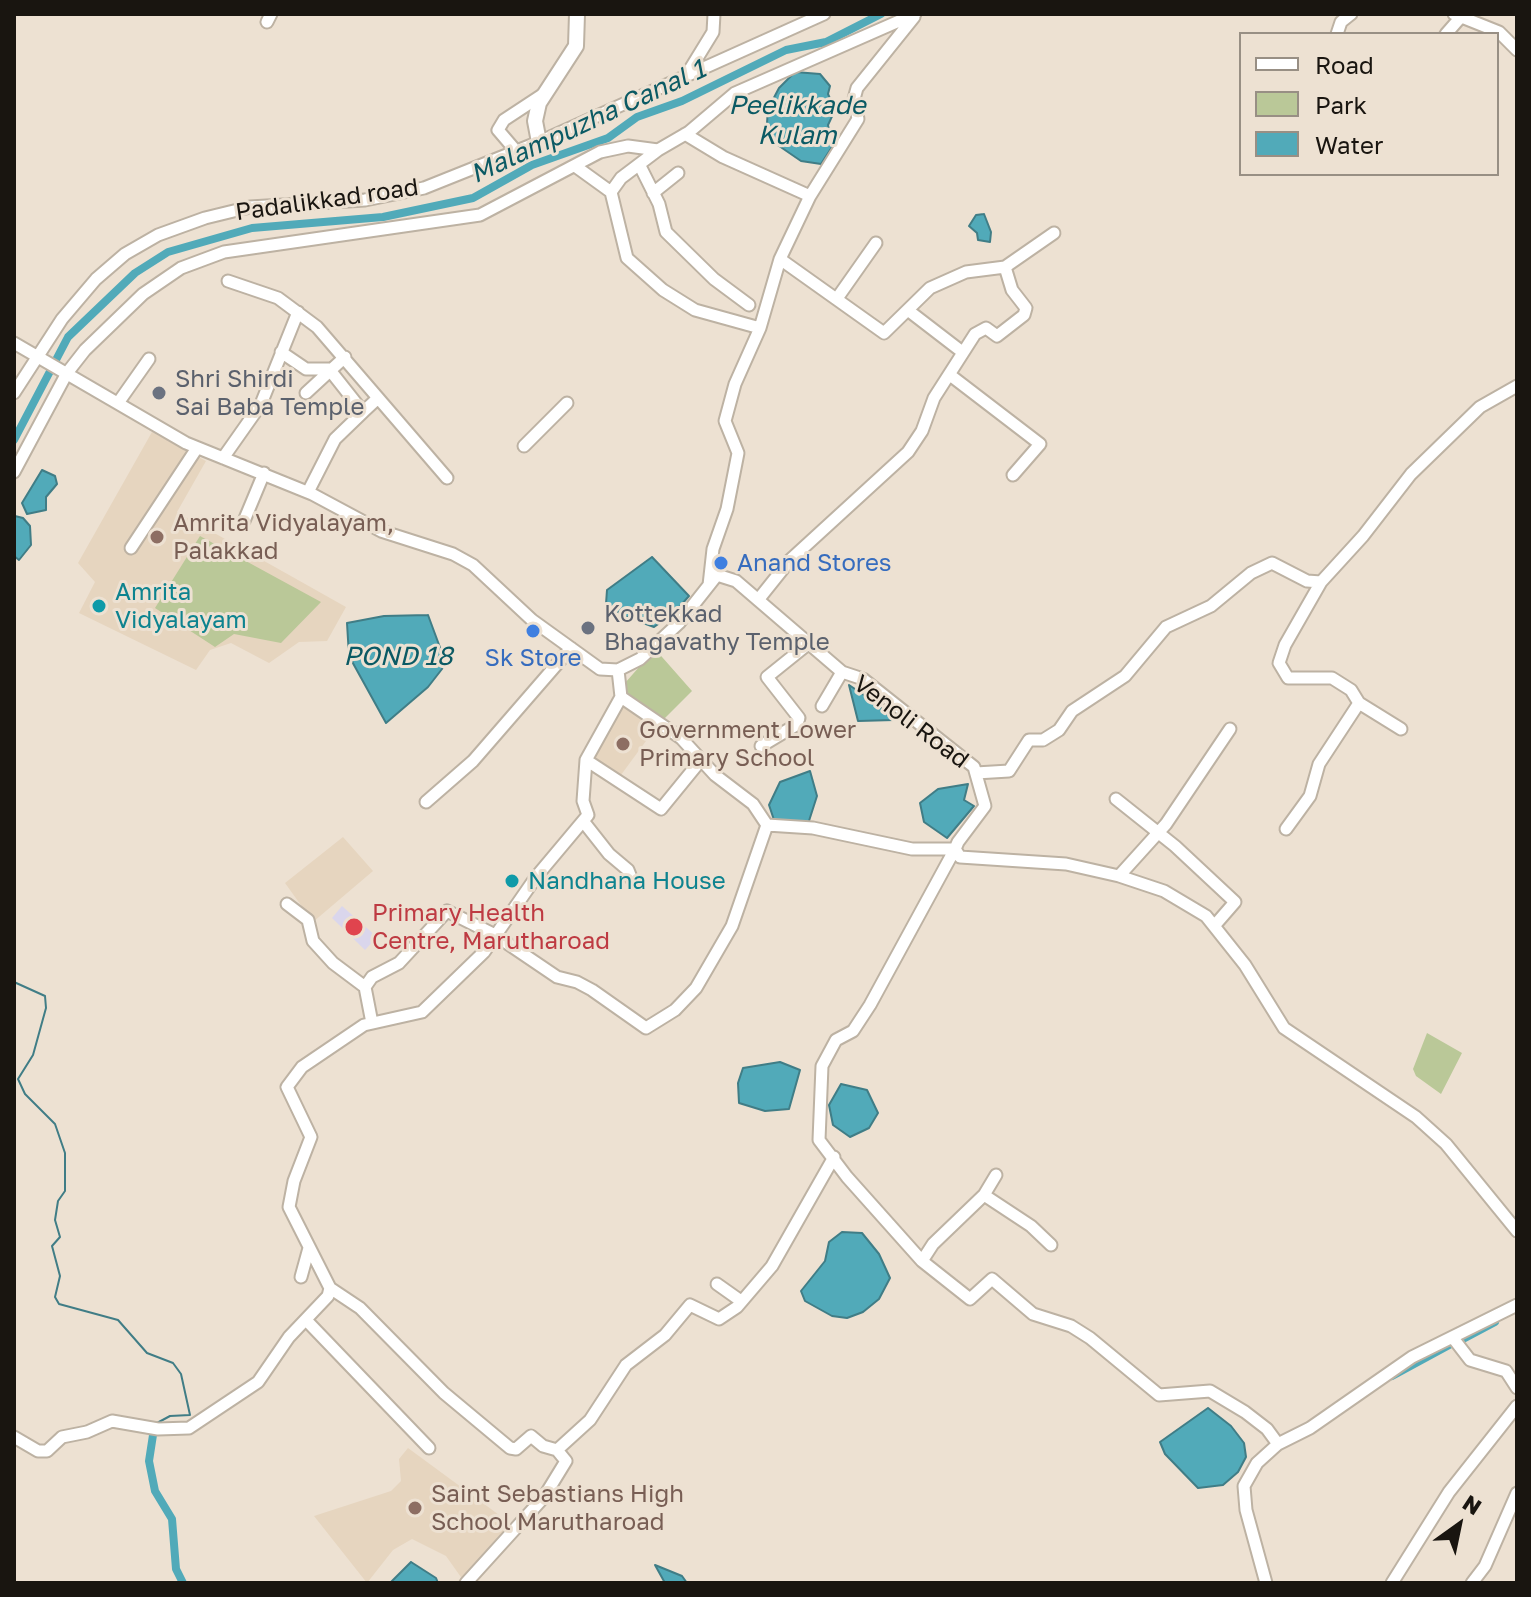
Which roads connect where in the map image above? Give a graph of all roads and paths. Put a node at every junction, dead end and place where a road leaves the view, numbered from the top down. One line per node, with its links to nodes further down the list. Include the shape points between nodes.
1 (577, 14): 10 (main road, via 576,46)
2 (714, 14): 9 (street, via 713,32)
3 (824, 14): 9 (street, Padalikkad road)
4 (916, 14): 11 (street, via 735,93); 20 (street, via 857,88 858,119)
5 (1351, 14): 7 (street)
6 (1457, 16): 8 (street, via 1499,32)
7 (1338, 32)
8 (1517, 50)
9 (686, 76): 12 (street, Padalikkad road)
10 (543, 95): 12 (main road, via 535,121); 14 (street, via 504,120 498,130)
11 (685, 134): 13 (street); 20 (street)
12 (539, 142): 14 (street, Padalikkad road)
13 (658, 150): 15 (street, via 628,146 600,152); 16 (street)
14 (516, 151): 34 (street, Padalikkad road, via 424,188 365,200 250,207 158,235 96,279)
15 (575, 166): 18 (street); 38 (street, via 480,215 224,252 181,268 143,294)
16 (640, 166): 18 (street); 19 (street)
17 (678, 173): 19 (street)
18 (611, 192): 30 (street, via 627,258 642,273 695,310)
19 (653, 193): 27 (street, via 666,232)
20 (810, 196): 23 (street)
21 (1054, 233): 24 (street)
22 (876, 243): 26 (street)
23 (780, 259): 26 (street); 30 (street)
24 (1005, 267): 28 (street, via 966,272 930,288); 32 (street, via 1012,290 1026,308 1024,315 997,336 981,330)
25 (228, 281): 29 (street, via 278,298)
26 (838, 297): 28 (street, via 884,333)
27 (749, 305)
28 (909, 311): 32 (street)
29 (298, 312): 33 (street); 35 (street)
30 (760, 328): 58 (street, via 725,421 738,453)
31 (14, 343): 34 (street)
32 (961, 351): 39 (street)
33 (281, 352): 37 (street, via 306,369); 49 (street, via 261,404)
34 (39, 356): 38 (street); 41 (street, Padalikkad road)
35 (345, 357): 37 (street); 43 (street)
36 (149, 359): 44 (street)
37 (329, 369): 42 (street); 46 (street)
38 (67, 372): 44 (street); 50 (street)
39 (950, 375): 52 (street, via 1040,444); 59 (street, via 908,452 790,560)
40 (1517, 386): 57 (street, via 1480,407 1411,474)
41 (14, 393)
42 (306, 393)
43 (378, 398): 46 (street); 53 (street)
44 (118, 403): 48 (street)
45 (567, 403): 47 (street)
46 (363, 412): 54 (street, via 335,439)
47 (524, 446)
48 (197, 448): 49 (street); 56 (street)
49 (223, 458): 51 (street)
50 (14, 472)
51 (264, 473): 54 (street); 55 (street)
52 (1013, 475)
53 (447, 478)
54 (308, 492): 61 (street, via 381,531 473,565)
55 (244, 521)
56 (131, 548)
57 (1321, 582): 65 (street, via 1279,663 1288,678 1332,678 1351,690); 72 (street, via 1307,581 1272,563 1251,573 1211,606 1166,627 1125,676 1072,711 1059,730 1043,740 1029,740 1009,771)
58 (709, 586): 59 (street, Venoli Road, via 717,575 736,581); 62 (street, via 640,659)
59 (758, 600): 60 (street, Venoli Road)
60 (808, 644): 63 (street, Venoli Road); 69 (street, via 767,677 799,718)
61 (571, 648): 62 (street, via 600,669); 74 (street, via 473,761)
62 (618, 670): 64 (street)
63 (842, 672): 66 (street); 72 (street, Venoli Road, via 863,679)
64 (621, 697): 70 (street); 71 (street, via 660,721)
65 (1359, 703): 68 (street); 77 (street, via 1319,764 1310,796)
66 (822, 706)
67 (1230, 729): 78 (street)
68 (1401, 729)
69 (761, 746)
70 (586, 760): 71 (street, via 661,809); 75 (street, via 583,801 588,815)
71 (701, 760): 76 (street, via 753,804)
72 (976, 773): 79 (street, Venoli Road, via 985,806)
73 (1116, 799): 78 (street)
74 (426, 802)
75 (583, 821): 81 (street); 84 (street)
76 (767, 825): 79 (street, via 813,828 912,849); 84 (street, via 732,926 696,988 675,1010 646,1028 592,990 557,977)
77 (1286, 829)
78 (1158, 832): 80 (street); 83 (street, via 1235,902)
79 (955, 849): 80 (street, via 960,857 1066,864); 87 (street, via 870,1005 853,1031 836,1040 822,1066 819,1140)
80 (1119, 876): 83 (street, via 1164,891)
81 (632, 880)
82 (287, 904): 85 (street, via 308,920 313,941 333,963)
83 (1215, 925): 90 (street, via 1284,1028 1416,1117 1446,1144)
84 (495, 935): 85 (street, via 447,911 399,963 372,977); 86 (street, via 465,974 422,1012)
85 (365, 987): 86 (street)
86 (372, 1023): 92 (street, via 302,1067 287,1087 311,1137 289,1198 292,1217)
87 (834, 1157): 93 (street); 97 (street, via 772,1266)
88 (996, 1175): 89 (street)
89 (984, 1195): 91 (street); 93 (street)
90 (1517, 1230)
91 (1051, 1245)
92 (309, 1248): 94 (street); 96 (street)
93 (922, 1261): 104 (street, via 970,1299 992,1279 1033,1314 1090,1338 1159,1395 1210,1391 1267,1429)
94 (301, 1277)
95 (717, 1284): 97 (street)
96 (330, 1288): 99 (street); 106 (street, via 360,1308 444,1393 510,1448 531,1436)
97 (741, 1301): 106 (street, via 719,1319 690,1305 665,1335 626,1365 590,1420)
98 (1517, 1305): 100 (street)
99 (306, 1320): 103 (street, via 258,1382 189,1428 112,1421 62,1437 47,1451); 105 (street)
100 (1453, 1338): 101 (street, via 1470,1360 1506,1371); 104 (street, via 1412,1357 1310,1428)
101 (1517, 1388)
102 (1517, 1406): 110 (street, via 1449,1492)
103 (14, 1437)
104 (1278, 1444): 109 (street, via 1250,1471 1244,1486)
105 (429, 1448)
106 (557, 1450): 108 (street, via 566,1461 561,1472)
107 (1517, 1493): 111 (street, via 1485,1566)
108 (466, 1583)
109 (1266, 1583)
110 (1392, 1583)
111 (1472, 1583)

